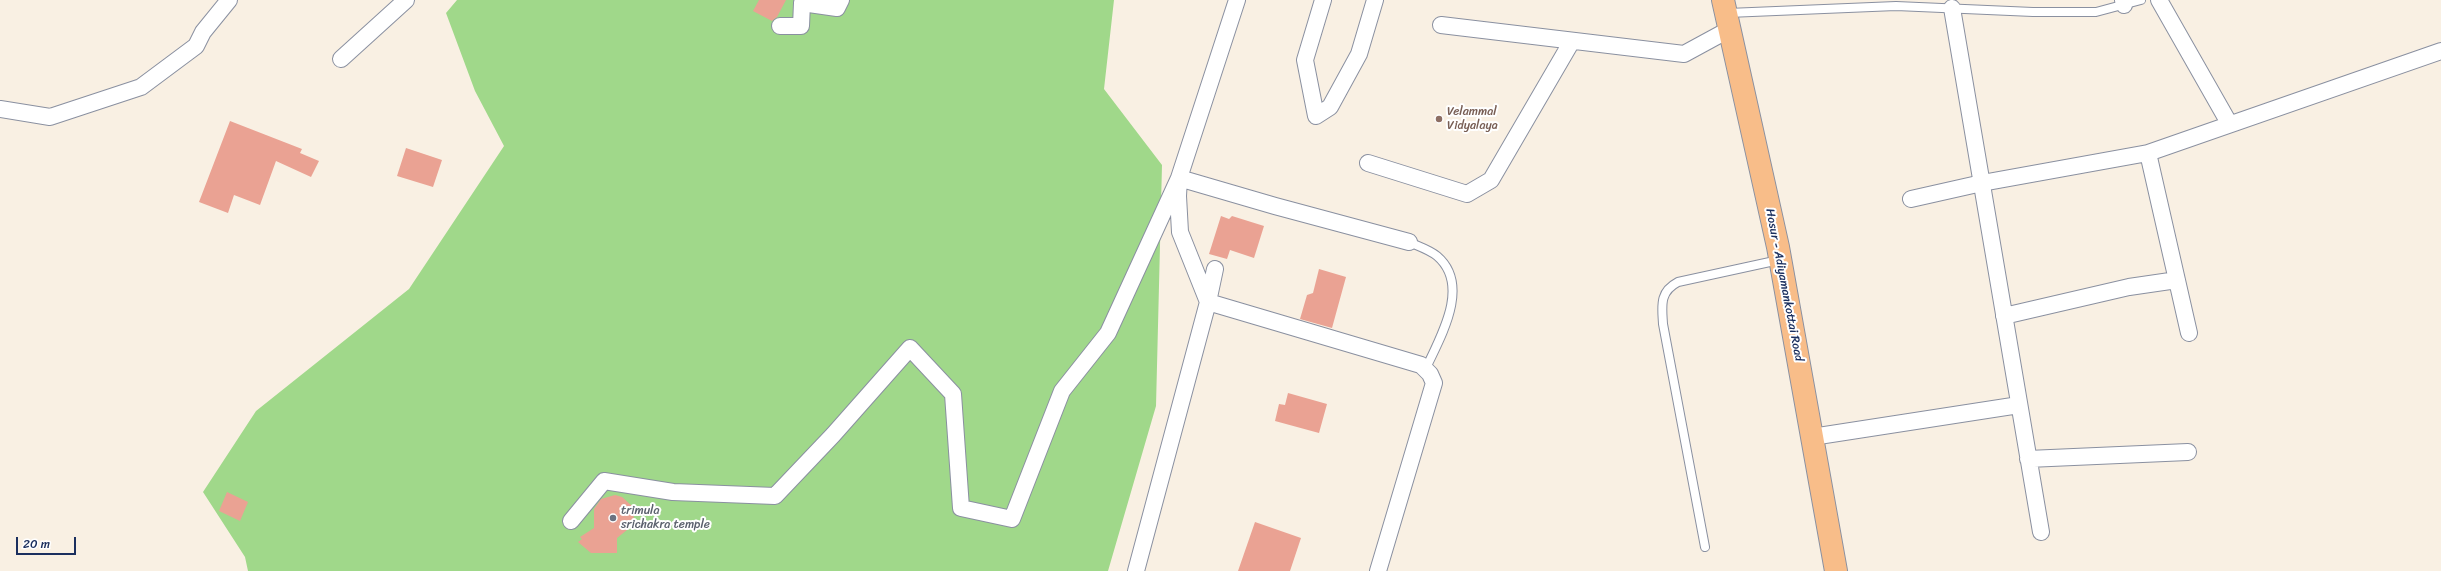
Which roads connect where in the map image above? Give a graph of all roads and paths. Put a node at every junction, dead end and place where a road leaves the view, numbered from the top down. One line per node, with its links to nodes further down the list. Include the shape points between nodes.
1 (229, 0): 17 (street, via 203,32 196,46 141,87 50,116)
2 (406, 0): 16 (street)
3 (841, 0): 12 (street, via 837,8 802,3 801,26)
4 (1237, 0): 21 (street)
5 (1323, 0): 6 (street, via 1304,60 1316,116 1330,106 1358,54)
6 (1375, 0)
7 (2141, 0): 9 (lane)
8 (2159, 0): 18 (street)
9 (2123, 2): 10 (lane, via 2096,12)
10 (1952, 8): 11 (lane, via 1896,6); 22 (street)
11 (1726, 14): 14 (street, via 1684,54); 25 (highway, Hosur - Adiyamankottai Road)
12 (780, 26)
13 (1441, 26): 14 (street)
14 (1572, 41): 20 (street, via 1491,180 1467,194)
15 (2441, 51): 18 (street)
16 (340, 59)
17 (0, 109)
18 (2229, 123): 19 (street)
19 (2148, 152): 22 (street); 27 (street)
20 (1368, 163)
21 (1180, 178): 24 (street); 28 (street, via 1180,232); 36 (street, via 1108,333 1062,391 1012,519 961,508 953,394 910,348 775,496 673,492 604,481)
22 (1982, 183): 23 (street); 29 (street)
23 (1911, 199)
24 (1409, 242): 31 (lane, via 1437,256 1450,271 1452,296 1446,326)
25 (1780, 260): 33 (highway, Hosur - Adiyamankottai Road); 38 (lane, via 1678,282 1668,287 1664,293 1663,324)
26 (1215, 269): 28 (street)
27 (2177, 280): 29 (street, via 2129,287); 30 (street)
28 (1208, 302): 31 (street); 39 (street)
29 (2004, 316): 32 (street)
30 (2189, 333)
31 (1426, 368): 40 (street, via 1434,383)
32 (2019, 405): 33 (street); 35 (street)
33 (1812, 437): 41 (highway, Hosur - Adiyamankottai Road)
34 (2188, 452): 35 (street)
35 (2028, 459): 37 (street)
36 (571, 521)
37 (2041, 532)
38 (1705, 547)
39 (1136, 571)
40 (1378, 571)
41 (1836, 571)

